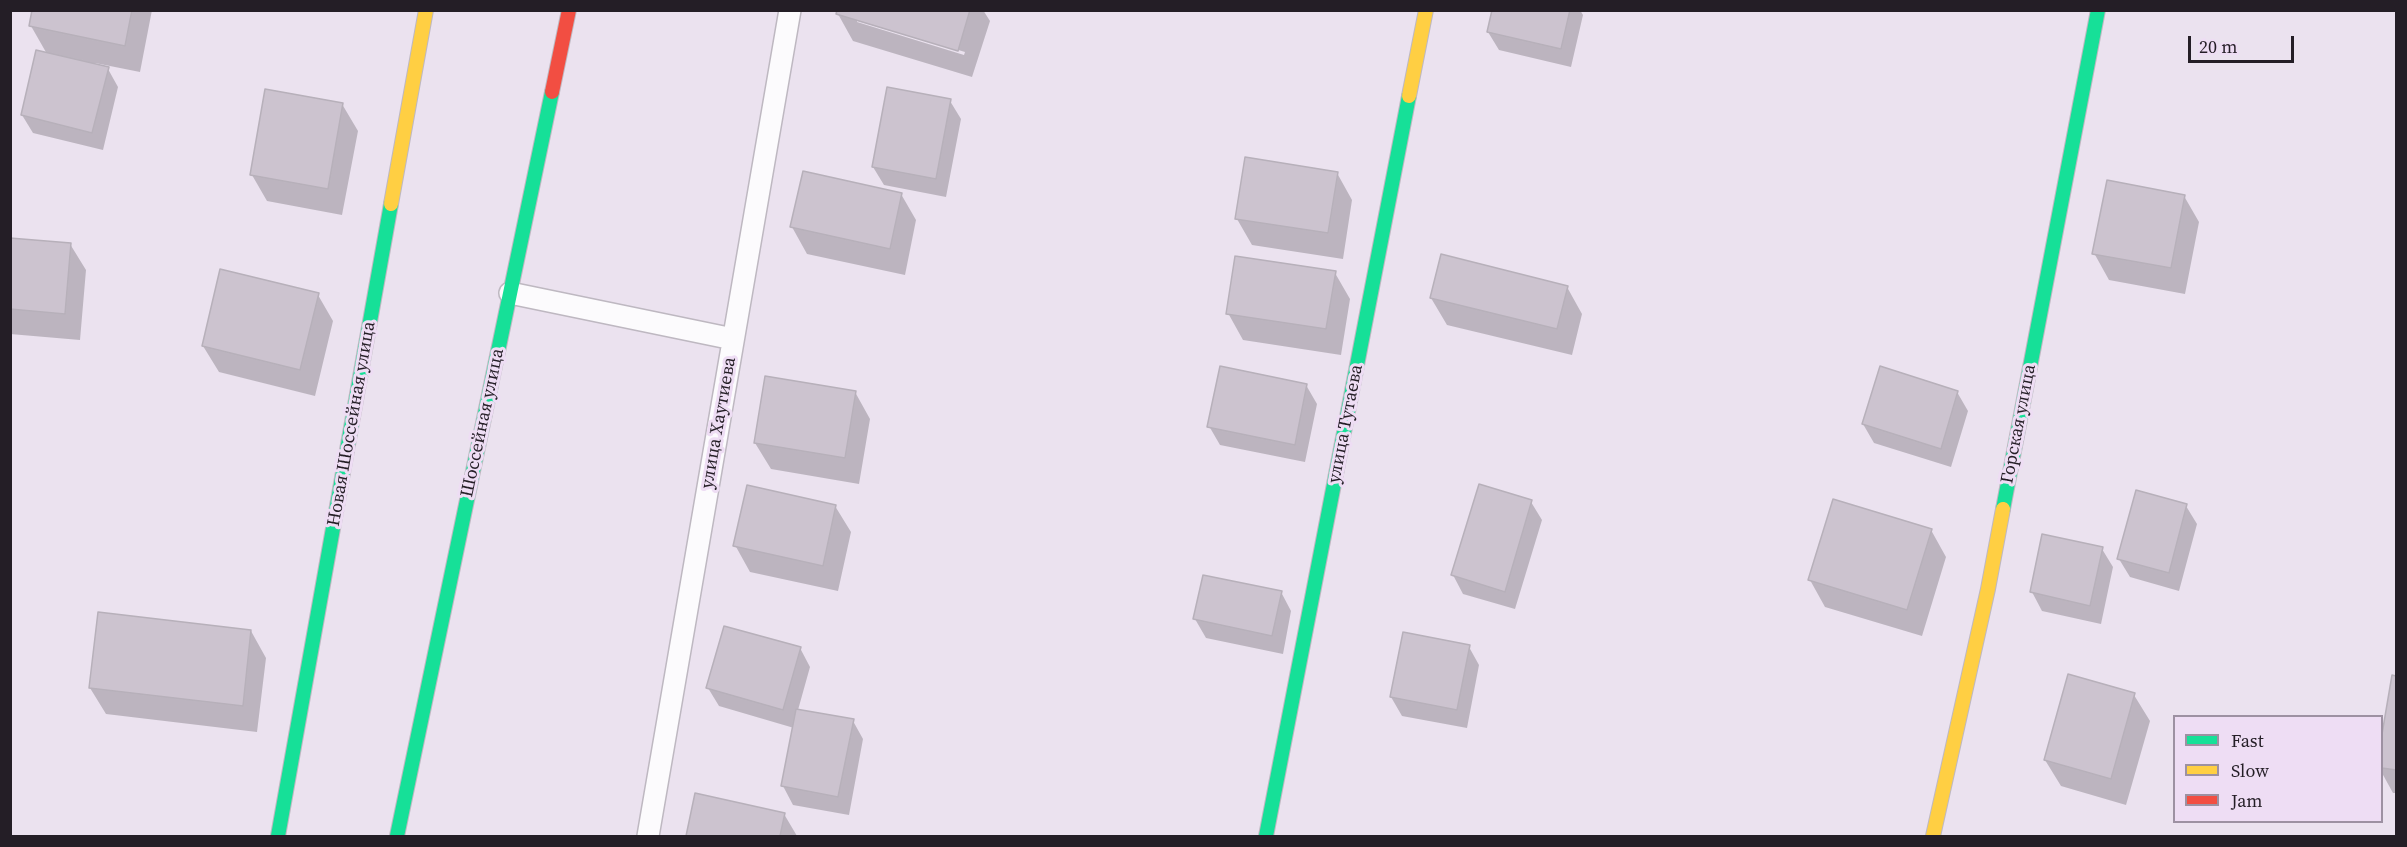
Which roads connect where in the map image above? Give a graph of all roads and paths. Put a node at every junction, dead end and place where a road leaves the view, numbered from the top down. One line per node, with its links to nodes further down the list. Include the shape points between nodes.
1 (426, 10): 8 (street, Новая Шоссейная улица)
2 (569, 10): 6 (street, Шоссейная улица)
3 (790, 10): 7 (lane, улица Хаутиева)
4 (1426, 10): 11 (street, улица Тутаева)
5 (2098, 10): 12 (street, Горская улица, via 1988,589)
6 (510, 292): 7 (lane); 9 (street, Шоссейная улица)
7 (733, 339): 10 (lane, улица Хаутиева)
8 (278, 837)
9 (397, 837)
10 (648, 837)
11 (1266, 837)
12 (1933, 837)

